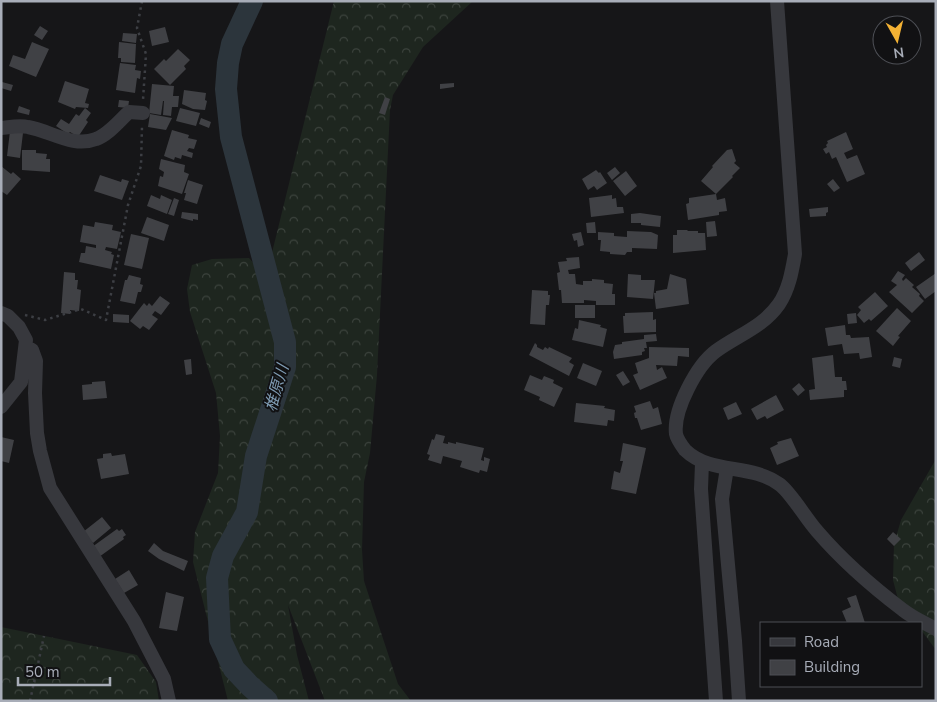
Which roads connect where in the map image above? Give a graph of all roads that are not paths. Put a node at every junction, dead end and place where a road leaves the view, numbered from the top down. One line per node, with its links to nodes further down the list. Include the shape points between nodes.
1 (776, 1): 7 (street, via 795,254 790,282 780,303 765,320 715,352 684,396 676,420 676,436 684,449)
2 (143, 113): 3 (street, via 129,112 105,134 84,142 30,127)
3 (1, 128)
4 (5, 314): 5 (street, via 19,327 26,340)
5 (26, 348): 6 (street, via 21,382); 10 (street, via 32,350 36,361 37,433 50,488 134,621 164,679)
6 (1, 407)
7 (702, 463): 8 (street); 11 (street)
8 (727, 468): 9 (street, via 759,473 780,484 840,555 904,611); 12 (street, via 722,499)
9 (936, 629)
10 (169, 701)
11 (716, 701)
12 (739, 701)

